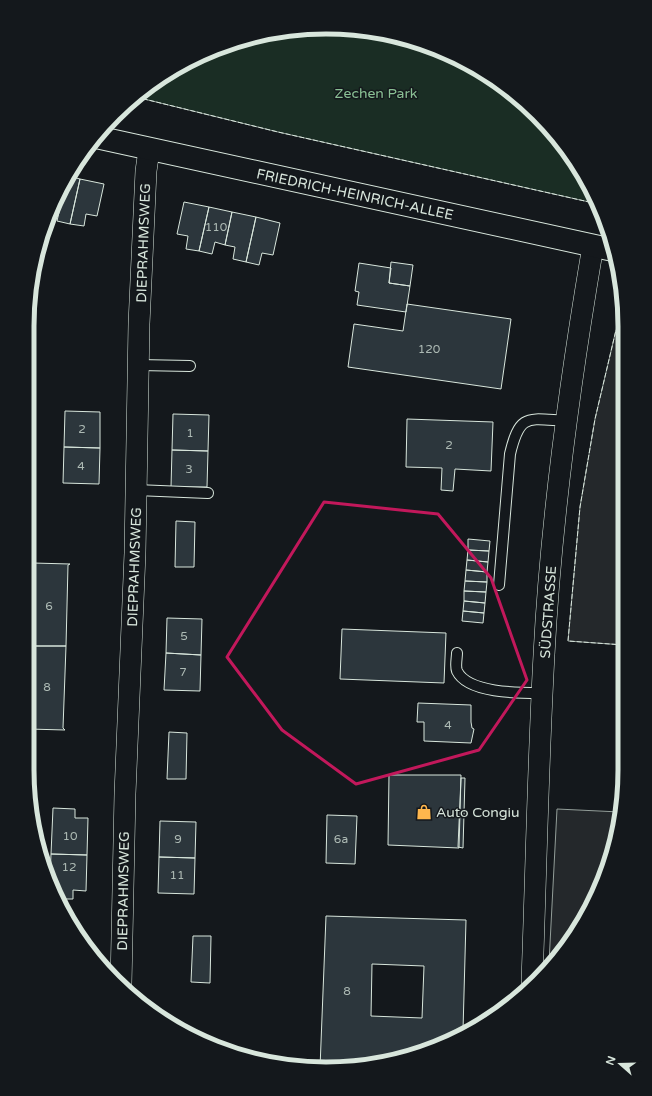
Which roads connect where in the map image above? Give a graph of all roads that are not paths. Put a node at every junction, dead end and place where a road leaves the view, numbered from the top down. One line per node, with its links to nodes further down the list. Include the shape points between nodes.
1 (102, 138): 2 (main road, FRIEDRICH-HEINRICH-ALLEE)
2 (149, 150): 3 (main road, FRIEDRICH-HEINRICH-ALLEE); 4 (street, DIEPRAHMSWEG, via 146,171)
3 (603, 248): 6 (street, SÜDSTRASSE)
4 (139, 365): 5 (lane); 7 (street, DIEPRAHMSWEG)
5 (190, 366)
6 (567, 421): 9 (lane, via 530,419 524,421 515,434 510,454); 11 (street, SÜDSTRASSE, via 556,510)
7 (136, 490): 8 (lane); 13 (street, DIEPRAHMSWEG)
8 (208, 493)
9 (499, 585)
10 (457, 653): 11 (lane, via 456,670 469,682 485,688 511,692)
11 (543, 693): 12 (street, SÜDSTRASSE)
12 (532, 976)
13 (121, 977)

